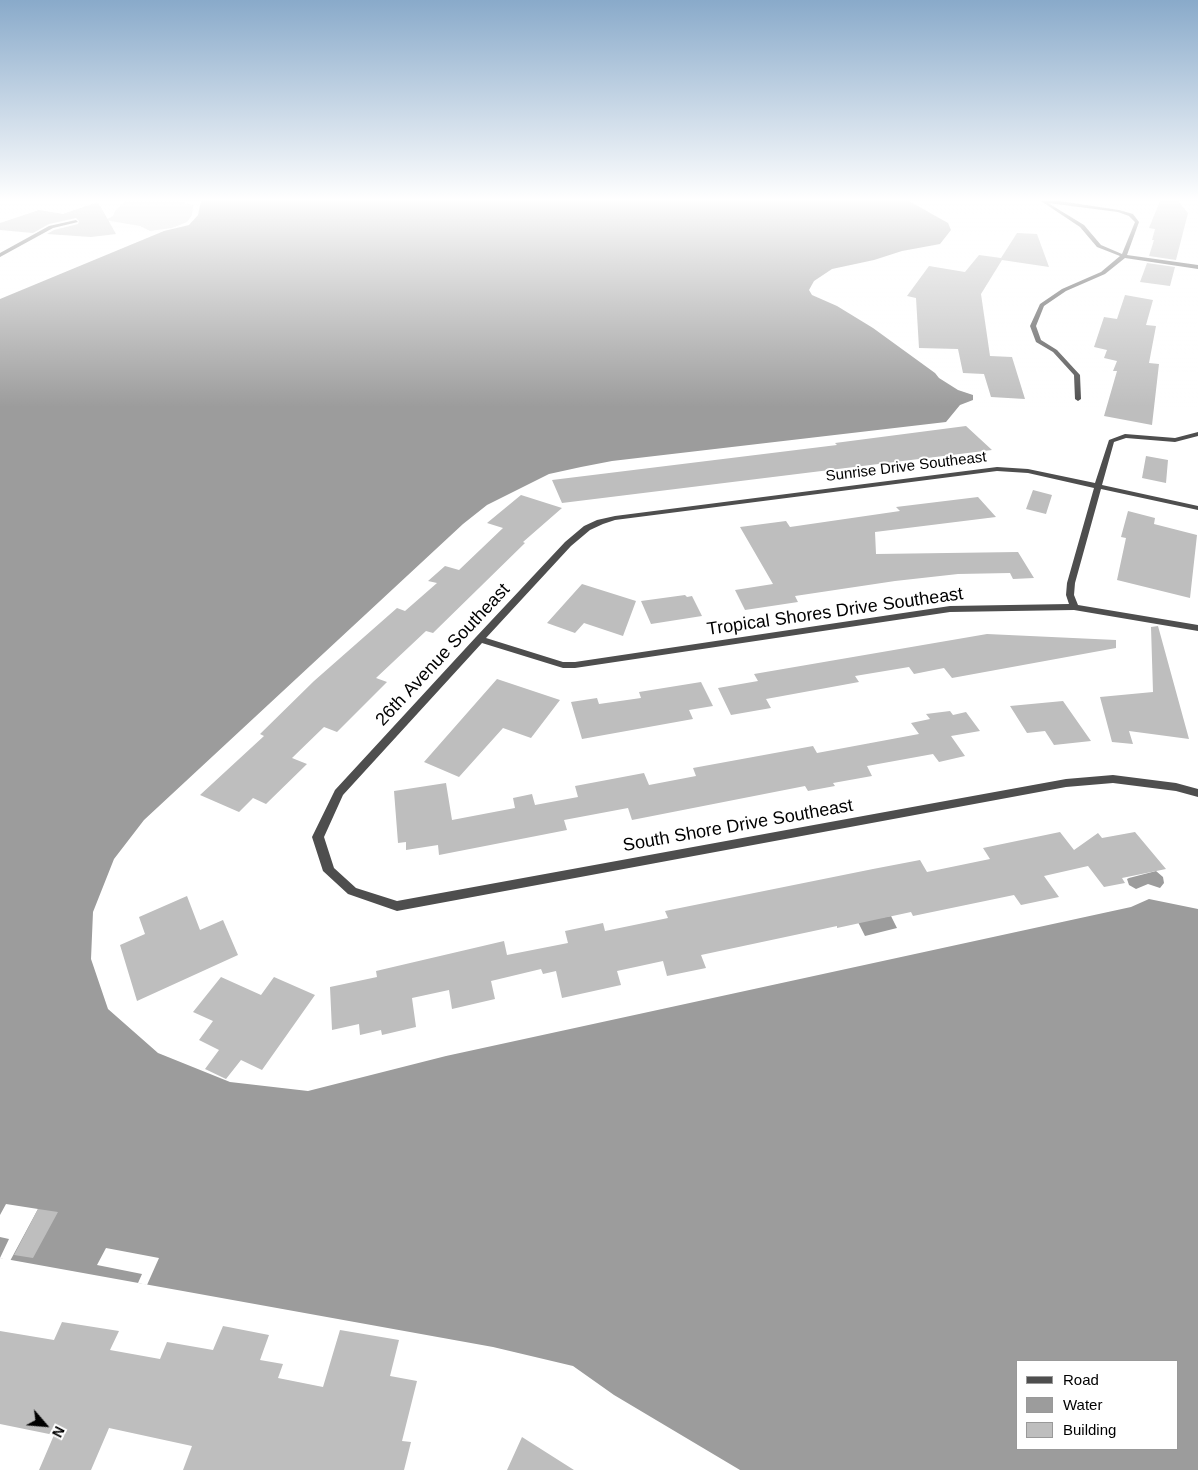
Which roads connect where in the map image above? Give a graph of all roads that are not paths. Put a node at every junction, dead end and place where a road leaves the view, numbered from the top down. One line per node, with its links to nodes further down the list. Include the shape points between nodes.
1 (1107, 270): 2 (street, via 1064,290 1042,305 1033,326 1038,342 1055,351 1077,375)
2 (1078, 399)
3 (1198, 434): 4 (street, via 1175,440 1125,436 1111,441)
4 (1099, 486): 5 (street, Sunrise Drive Southeast); 6 (street, Sunrise Drive Southeast, via 1028,471 997,469); 7 (street, via 1071,583)
5 (1198, 508)
6 (615, 518): 9 (street, 26th Avenue Southeast, via 587,528 577,536)
7 (1074, 607): 8 (street, Tropical Shores Drive Southeast); 9 (street, Tropical Shores Drive Southeast, via 950,609 590,664 563,665)
8 (1198, 628)
9 (480, 639): 11 (street, 26th Avenue Southeast, via 339,793)
10 (1198, 793): 11 (street, South Shore Drive Southeast, via 1176,786 1113,779 1066,783 397,906 352,891 329,871)
11 (318, 837)

